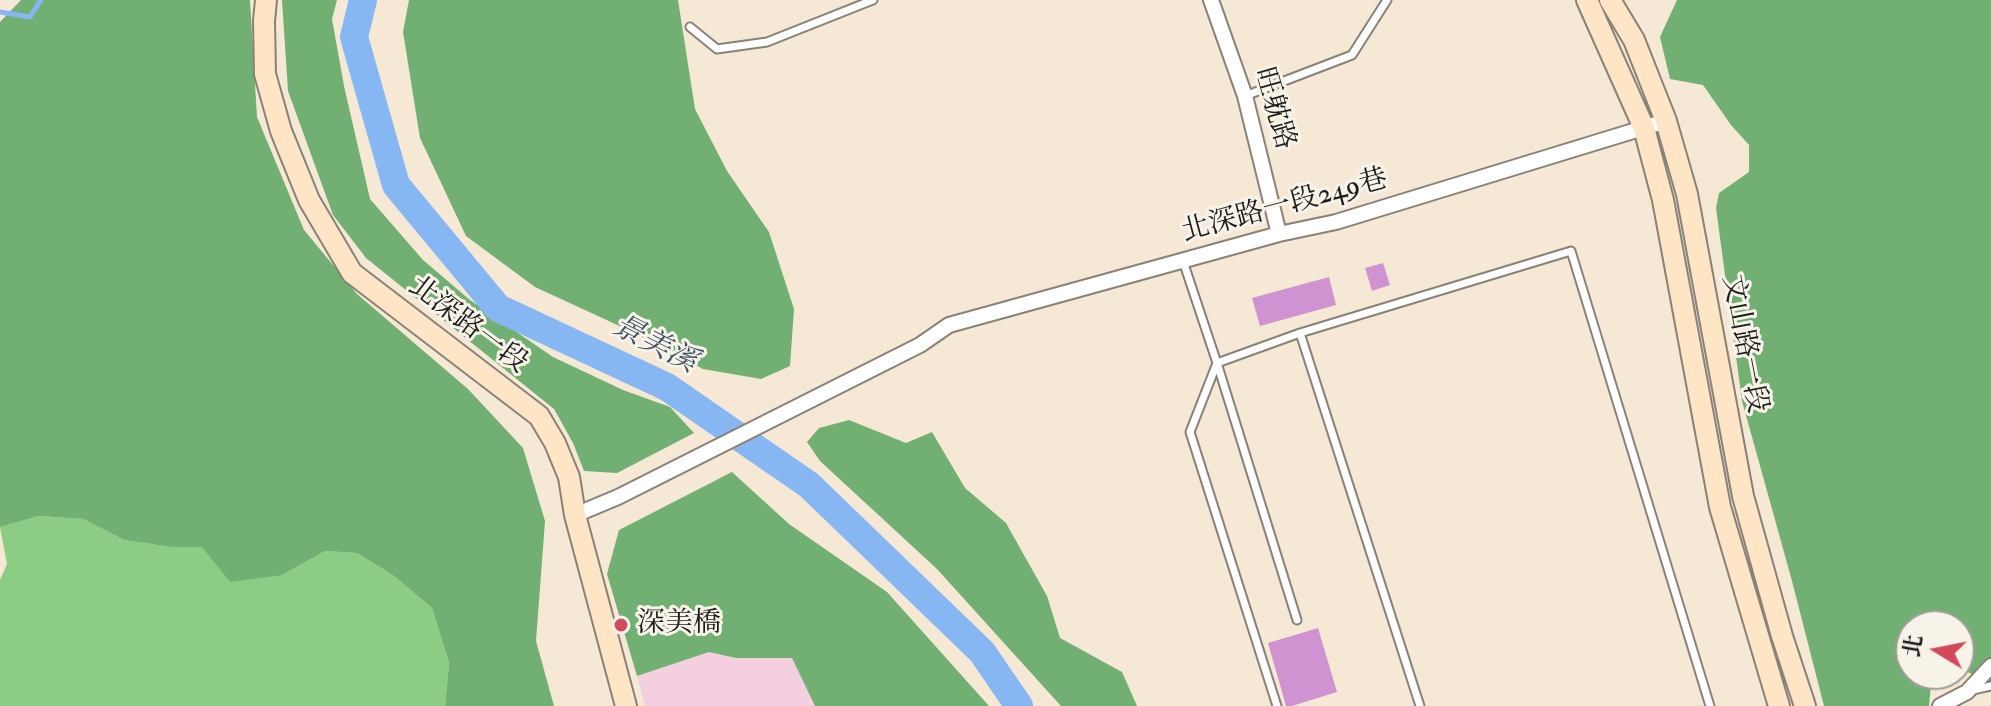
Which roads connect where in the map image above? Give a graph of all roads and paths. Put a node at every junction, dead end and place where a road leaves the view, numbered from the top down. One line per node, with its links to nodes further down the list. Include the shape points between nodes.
1 (266, 0): 15 (main road, 北深路一段, via 265,74 281,131 309,200 352,273 539,416 569,477)
2 (873, 0): 7 (lane, via 767,42 717,49)
3 (1211, 0): 8 (street, 旺躭路)
4 (1387, 0): 8 (lane, via 1352,55)
5 (1587, 0): 10 (main road, 文山路一段)
6 (1610, 0): 9 (main road, 文山路一段, via 1634,40)
7 (690, 27)
8 (1245, 96): 11 (street, 旺躭路)
9 (1666, 121): 10 (street, 北深路一段249巷); 25 (main road, 文山路一段, via 1687,194 1743,496)
10 (1644, 128): 11 (street, 北深路一段249巷, via 1336,222); 24 (main road, 文山路一段, via 1663,200 1720,507)
11 (1279, 234): 12 (street, 北深路一段249巷)
12 (1183, 261): 14 (lane); 15 (street, 北深路一段249巷, via 949,325 920,345)
13 (1300, 333): 14 (lane); 22 (lane); 23 (lane, via 1571,251)
14 (1217, 363): 16 (lane); 21 (lane, via 1190,432)
15 (575, 515): 20 (main road, 北深路一段)
16 (1297, 620)
17 (1991, 666): 19 (street)
18 (1991, 686): 19 (lane)
19 (1967, 692): 26 (street)
20 (626, 706)
21 (1277, 706)
22 (1420, 706)
23 (1710, 706)
24 (1779, 706)
25 (1805, 706)
26 (1940, 706)

